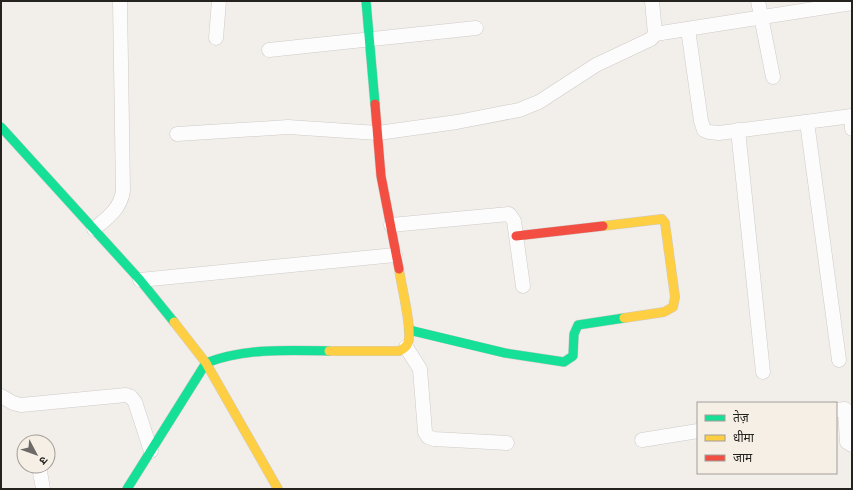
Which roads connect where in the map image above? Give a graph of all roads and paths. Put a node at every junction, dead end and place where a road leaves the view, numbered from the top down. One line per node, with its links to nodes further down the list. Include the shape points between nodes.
1 (120, 1): 22 (street, via 123,191 119,206)
2 (219, 1): 11 (street)
3 (366, 1): 12 (street)
4 (652, 1): 10 (street)
5 (758, 1): 7 (street)
6 (852, 3): 7 (street)
7 (761, 17): 9 (street); 14 (street)
8 (476, 28): 12 (street)
9 (688, 29): 10 (street); 18 (street, via 702,126 709,132)
10 (655, 34): 19 (street, via 646,43 596,65 527,108 457,122)
11 (216, 38)
12 (370, 39): 13 (street); 19 (street)
13 (269, 50)
14 (773, 77)
15 (852, 120): 16 (street)
16 (807, 122): 18 (street); 29 (street)
17 (1, 127): 22 (street)
18 (738, 130): 31 (street)
19 (378, 133): 20 (street, via 288,127); 21 (street, via 381,176)
20 (177, 134)
21 (391, 225): 23 (street, via 504,213 512,216); 24 (street)
22 (94, 229): 25 (street)
23 (516, 236): 26 (street); 27 (street, via 662,219 666,223 675,297 673,307 664,312 578,325 574,330 573,356 564,362 492,352)
24 (395, 256): 25 (street); 27 (street)
25 (140, 280): 30 (street)
26 (523, 286)
27 (409, 330): 28 (street)
28 (406, 347): 30 (street, via 399,351 312,350 239,354 219,357); 36 (street, via 420,369 425,432 428,437)
29 (839, 360)
30 (206, 363): 38 (street); 42 (street)
31 (763, 372)
32 (1, 396): 38 (street, via 13,403 21,404 126,395 135,402)
33 (844, 409): 37 (street, via 847,442)
34 (697, 431): 35 (street)
35 (642, 440)
36 (507, 443)
37 (852, 445)
38 (151, 451): 41 (street)
39 (40, 474): 40 (street)
40 (42, 489)
41 (128, 489)
42 (278, 489)

